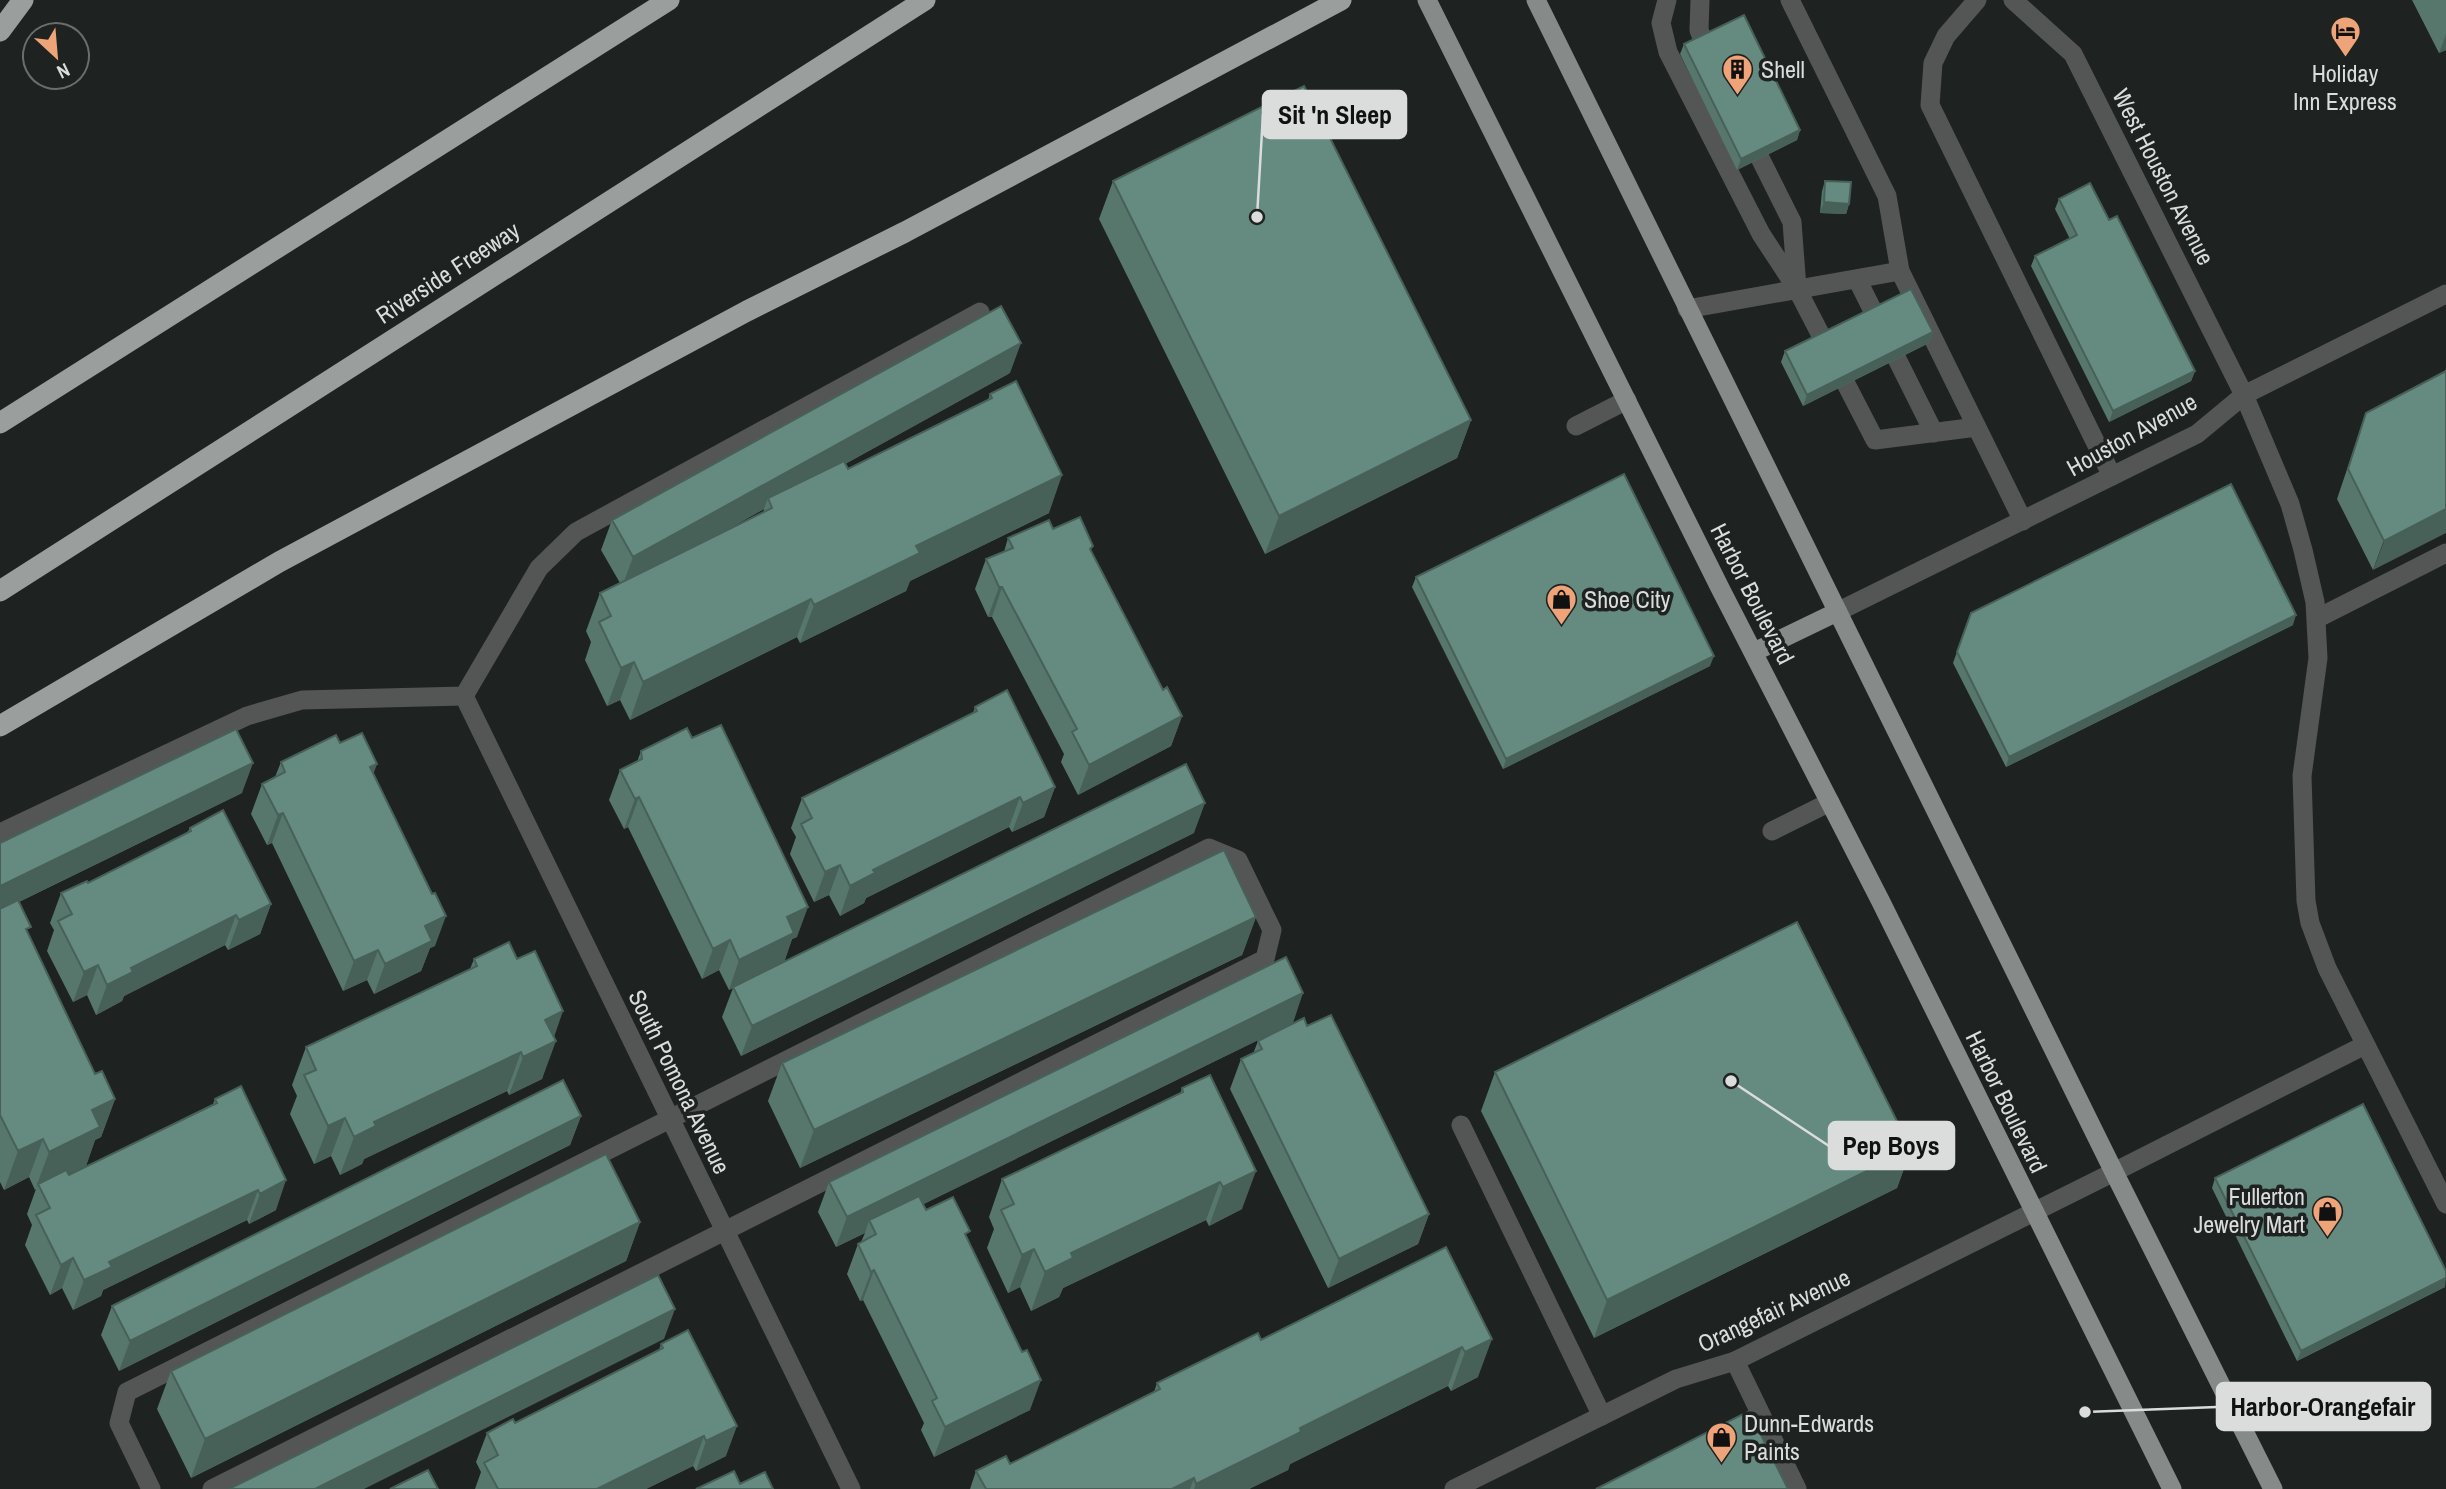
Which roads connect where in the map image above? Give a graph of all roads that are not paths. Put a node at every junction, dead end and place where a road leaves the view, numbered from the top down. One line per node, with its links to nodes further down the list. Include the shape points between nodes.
1 (23, 0): 12 (highway)
2 (669, 0): 23 (highway)
3 (925, 0): 30 (highway, Riverside Freeway)
4 (1342, 0): 35 (highway, via 279,562)
5 (1427, 0): 22 (main road, Harbor Boulevard)
6 (1535, 0): 19 (main road)
7 (1667, 0): 17 (street, via 1661,23 1668,52 1761,234)
8 (1700, 0): 13 (street, via 1699,30)
9 (1790, 0): 15 (street, via 1887,196)
10 (1977, 0): 27 (street, via 1946,36 1933,63 1930,105)
11 (2013, 0): 21 (street, West Houston Avenue, via 2073,54)
12 (0, 31)
13 (1704, 43)
14 (1760, 158): 17 (street, via 1792,222)
15 (1900, 271): 16 (street); 25 (street)
16 (1857, 279): 17 (street); 26 (street)
17 (1797, 289): 19 (street); 26 (street, via 1875,440)
18 (2446, 294): 21 (street, Houston Avenue)
19 (1687, 309): 31 (main road)
20 (980, 312): 34 (street, via 576,532 539,568)
21 (2244, 395): 27 (street, Houston Avenue, via 2197,434); 32 (street, West Houston Avenue, via 2290,504)
22 (1627, 400): 24 (street); 33 (main road, Harbor Boulevard)
23 (0, 423)
24 (1576, 426)
25 (1977, 427): 26 (street); 28 (street)
26 (1934, 432)
27 (2112, 476): 28 (street, Houston Avenue)
28 (2024, 520): 31 (street, Houston Avenue)
29 (2446, 553): 32 (street)
30 (0, 591)
31 (1837, 612): 33 (main road); 42 (main road)
32 (2316, 619): 39 (street, West Houston Avenue, via 2318,657 2302,776 2306,901 2328,968)
33 (1754, 652): 36 (main road, Harbor Boulevard)
34 (464, 696): 38 (street, via 302,700 247,716); 40 (street, South Pomona Avenue)
35 (0, 726)
36 (1830, 802): 37 (street); 44 (main road, Harbor Boulevard)
37 (1772, 831)
38 (0, 833)
39 (2365, 1045): 42 (street, Orangefair Avenue); 43 (street, West Houston Avenue)
40 (671, 1119): 45 (street, South Pomona Avenue); 45 (street, via 1209,848 1238,860 1272,930 1265,959); 48 (street, via 127,1392 119,1423)
41 (1461, 1125): 47 (street)
42 (2113, 1172): 44 (street, Orangefair Avenue); 54 (main road)
43 (2446, 1204)
44 (2033, 1211): 46 (street, Orangefair Avenue); 53 (main road, Harbor Boulevard)
45 (725, 1231): 49 (street); 50 (street, South Pomona Avenue)
46 (1735, 1361): 47 (street, Orangefair Avenue, via 1676,1379); 52 (street)
47 (1602, 1416): 51 (street, Orangefair Avenue)
48 (151, 1489)
49 (212, 1489)
50 (851, 1489)
51 (1454, 1489)
52 (1797, 1489)
53 (2172, 1489)
54 (2273, 1489)

